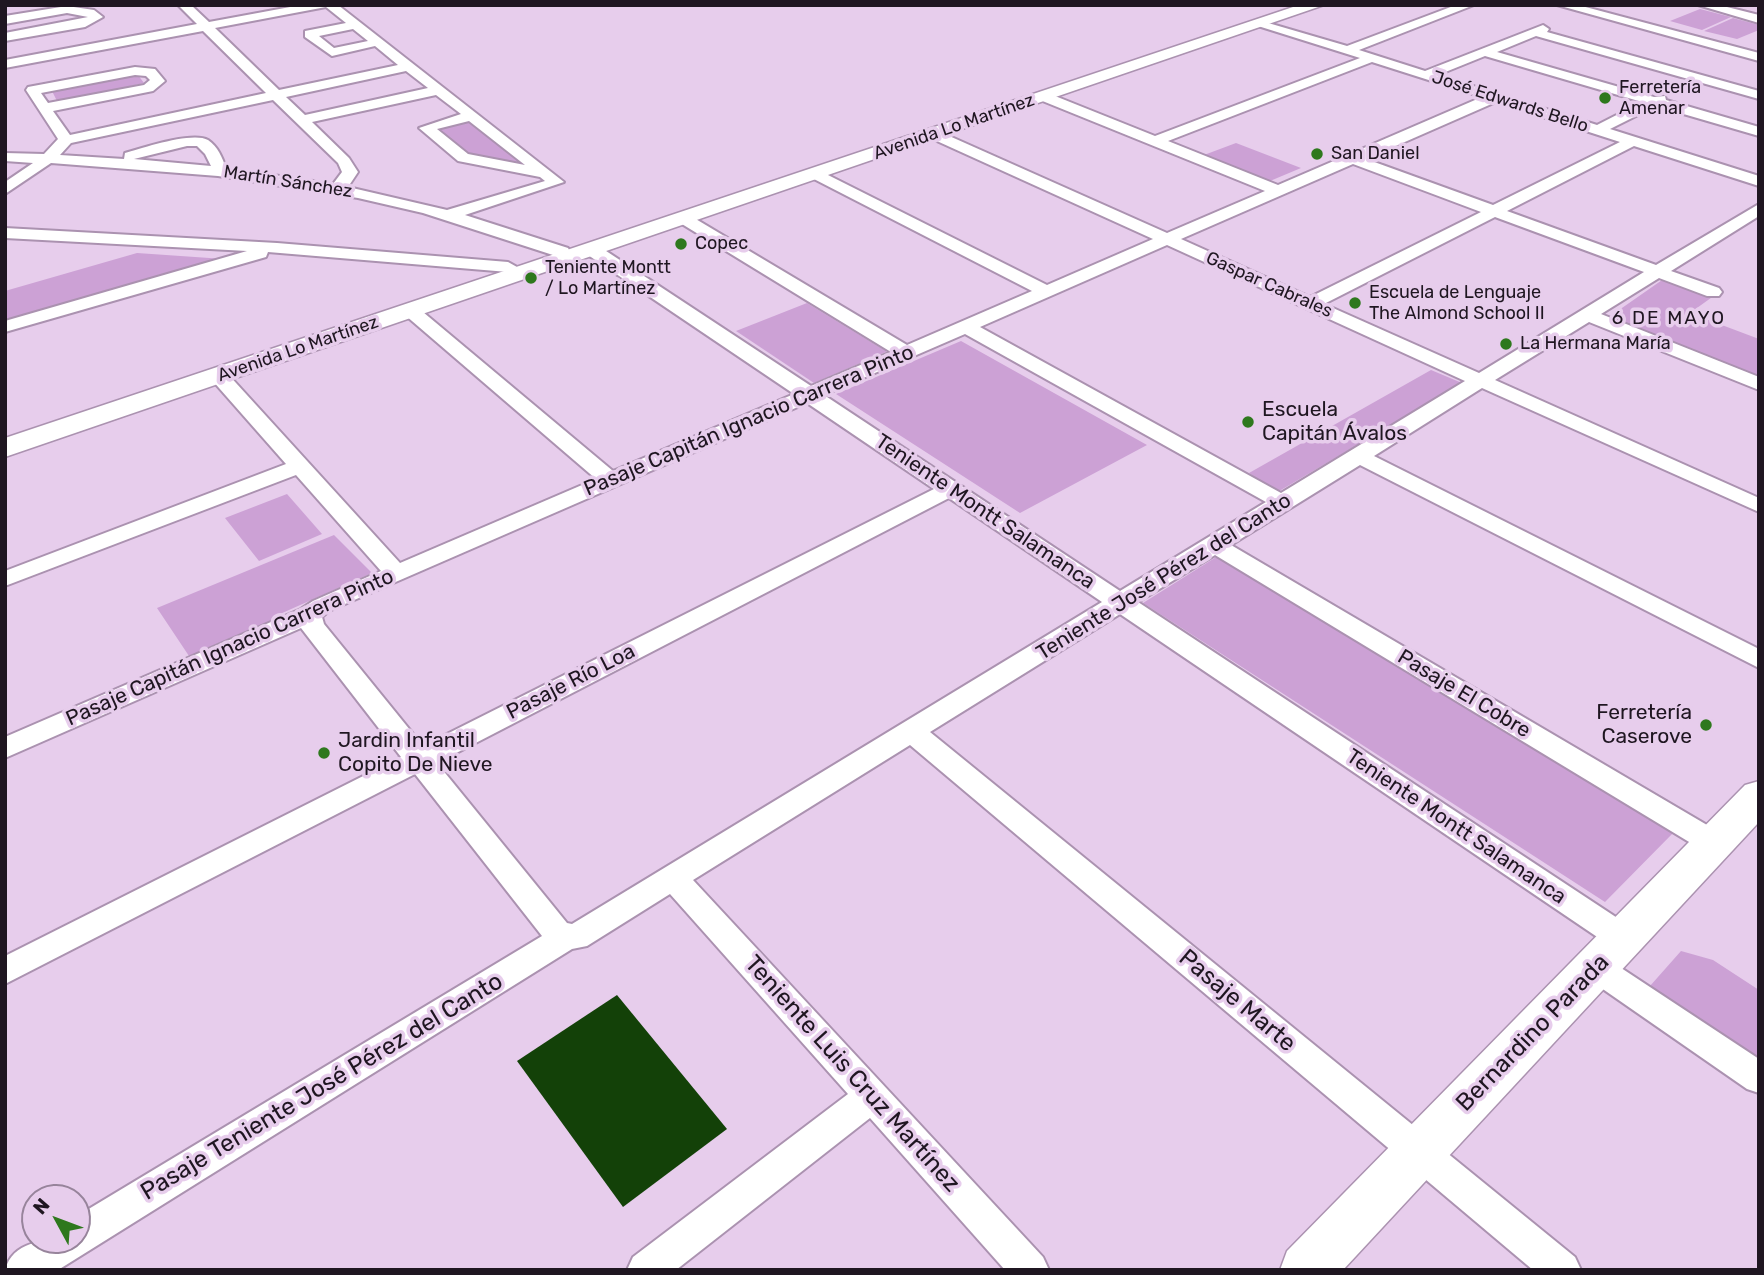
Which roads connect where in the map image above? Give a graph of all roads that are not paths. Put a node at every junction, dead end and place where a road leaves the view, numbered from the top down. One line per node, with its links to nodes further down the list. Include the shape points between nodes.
1 (184, 5): 14 (street)
2 (321, 5): 14 (street)
3 (330, 5): 13 (street)
4 (1316, 5): 12 (main road, Avenida Lo Martínez)
5 (1468, 5): 18 (street)
6 (1563, 5): 9 (street)
7 (1602, 5): 9 (street)
8 (1704, 5): 10 (street)
9 (1586, 11): 20 (street)
10 (1759, 19)
11 (5, 20): 15 (street, via 78,8 97,17)
12 (1262, 23): 18 (street, José Edwards Bello); 29 (main road, Avenida Lo Martínez)
13 (355, 24): 16 (street); 16 (street, via 309,34 332,52)
14 (206, 27): 23 (street); 27 (street)
15 (5, 37)
16 (378, 42): 22 (street)
17 (5, 49): 23 (street)
18 (1347, 50): 21 (street, José Edwards Bello)
19 (1485, 52): 24 (street); 25 (street, via 1539,30); 31 (street)
20 (1756, 54): 25 (street)
21 (1372, 58): 24 (street, José Edwards Bello); 39 (street)
22 (410, 66): 26 (street); 27 (street)
23 (20, 74): 32 (street); 32 (street, via 135,71 150,72 158,81 148,88)
24 (1426, 75): 30 (street, José Edwards Bello)
25 (1701, 79): 28 (street); 31 (street)
26 (440, 90): 33 (street); 34 (street)
27 (276, 95): 34 (street); 38 (street)
28 (1759, 95)
29 (1045, 96): 37 (main road, Avenida Lo Martínez); 39 (street)
30 (1495, 97): 35 (street, José Edwards Bello); 43 (street, Pasaje Capitán Ignacio Carrera Pinto)
31 (1655, 102): 35 (street); 36 (street)
32 (45, 108): 38 (street)
33 (473, 115): 46 (street); 46 (street, via 426,128 463,158)
34 (302, 120): 50 (street, via 350,172)
35 (1597, 130): 40 (street, José Edwards Bello)
36 (1759, 132)
37 (933, 134): 47 (main road, Avenida Lo Martínez); 57 (street, Gaspar Cabrales)
38 (66, 140): 42 (street)
39 (1155, 141): 51 (street)
40 (1633, 141): 48 (street, José Edwards Bello); 53 (street)
41 (5, 157): 42 (street, Martín Sánchez)
42 (49, 158): 44 (street, Martín Sánchez); 49 (street)
43 (1353, 159): 51 (street, Pasaje Capitán Ignacio Carrera Pinto); 53 (street)
44 (113, 161): 45 (street, Martín Sánchez); 45 (street, via 198,142 212,152)
45 (220, 171): 50 (street, Martín Sánchez)
46 (549, 174): 54 (street, via 556,182 551,186)
47 (815, 174): 55 (main road, Avenida Lo Martínez); 63 (street)
48 (1759, 181)
49 (5, 189)
50 (337, 189): 54 (street, Martín Sánchez)
51 (1279, 191): 57 (street, Pasaje Capitán Ignacio Carrera Pinto)
52 (1759, 209): 62 (street, Teniente José Pérez del Canto)
53 (1494, 211): 62 (street); 65 (street)
54 (449, 215): 60 (street, Martín Sánchez)
55 (683, 218): 59 (main road, Avenida Lo Martínez); 70 (street)
56 (5, 233): 58 (street)
57 (1167, 240): 63 (street, Pasaje Capitán Ignacio Carrera Pinto); 65 (street, Gaspar Cabrales)
58 (277, 248): 61 (street); 68 (street)
59 (591, 249): 60 (main road, Avenida Lo Martínez); 66 (main road, Avenida Lo Martínez); 74 (street, Teniente Montt Salamanca)
60 (562, 252): 61 (main road, Avenida Lo Martínez)
61 (508, 267): 75 (main road, Avenida Lo Martínez)
62 (1658, 271): 64 (street); 67 (street, Teniente José Pérez del Canto)
63 (1047, 292): 69 (street, Pasaje Capitán Ignacio Carrera Pinto)
64 (1713, 292)
65 (1310, 304): 72 (street, Gaspar Cabrales)
66 (411, 311): 71 (main road, Avenida Lo Martínez); 79 (street)
67 (1587, 315): 72 (street, Teniente José Pérez del Canto); 73 (street)
68 (5, 327)
69 (965, 327): 70 (street, Pasaje Capitán Ignacio Carrera Pinto); 81 (street)
70 (906, 352): 74 (street, Pasaje Capitán Ignacio Carrera Pinto)
71 (219, 376): 76 (main road, Avenida Lo Martínez); 78 (street)
72 (1482, 381): 77 (street, Teniente José Pérez del Canto); 82 (street, Gaspar Cabrales)
73 (1759, 384)
74 (809, 394): 79 (street, Pasaje Capitán Ignacio Carrera Pinto); 80 (street, Teniente Montt Salamanca)
75 (5, 434)
76 (5, 448)
77 (1359, 456): 81 (street, Teniente José Pérez del Canto); 88 (street)
78 (300, 466): 84 (street); 85 (street)
79 (611, 481): 84 (street, Pasaje Capitán Ignacio Carrera Pinto)
80 (950, 489): 86 (street, Teniente Montt Salamanca); 91 (street, Pasaje Río Loa)
81 (1283, 503): 83 (street, Teniente José Pérez del Canto)
82 (1759, 506)
83 (1215, 545): 86 (street, Teniente José Pérez del Canto); 93 (street, Pasaje El Cobre)
84 (397, 574): 87 (street, Pasaje Capitán Ignacio Carrera Pinto)
85 (5, 579)
86 (1121, 603): 89 (street, Teniente José Pérez del Canto); 96 (street, Teniente Montt Salamanca)
87 (310, 615): 90 (street, Pasaje Capitán Ignacio Carrera Pinto); 91 (street, via 312,626)
88 (1759, 660)
89 (912, 732): 94 (street, Teniente José Pérez del Canto); 100 (street, Pasaje Marte)
90 (5, 748)
91 (419, 760): 95 (street, via 558,934); 97 (street, Pasaje Río Loa)
92 (1759, 796): 93 (main road, Bernardino Parada)
93 (1713, 844): 96 (main road, Bernardino Parada)
94 (674, 878): 95 (street, Teniente José Pérez del Canto, via 584,934); 99 (street, Teniente Luis Cruz Martínez)
95 (566, 937): 101 (street, Pasaje Teniente José Pérez del Canto)
96 (1609, 953): 98 (street, Teniente Montt Salamanca); 100 (main road, Bernardino Parada)
97 (5, 971)
98 (1759, 1078)
99 (872, 1096): 104 (street); 105 (street, Teniente Luis Cruz Martínez)
100 (1419, 1152): 106 (main road, Bernardino Parada); 107 (street, Pasaje Marte)
101 (91, 1228)
102 (49, 1254): 103 (street)
103 (23, 1270)
104 (646, 1270)
105 (1030, 1270)
106 (1306, 1270)
107 (1562, 1270)

